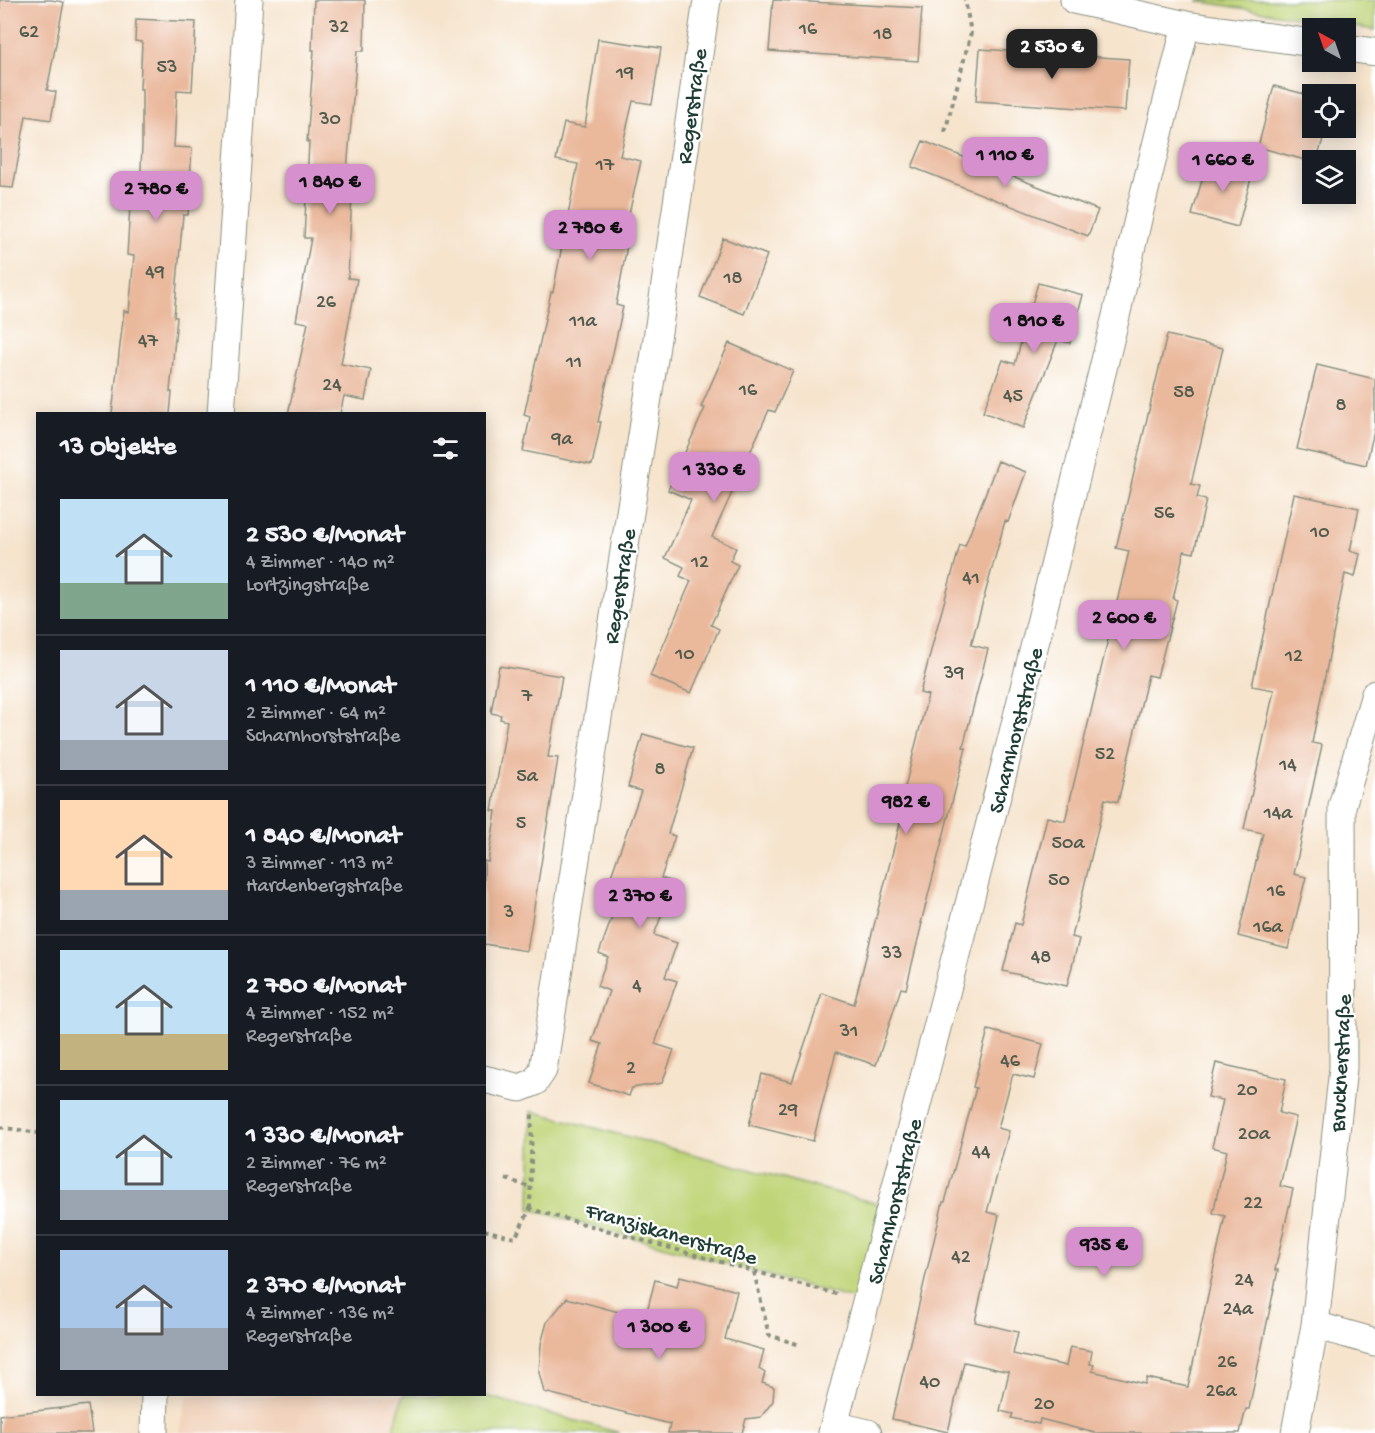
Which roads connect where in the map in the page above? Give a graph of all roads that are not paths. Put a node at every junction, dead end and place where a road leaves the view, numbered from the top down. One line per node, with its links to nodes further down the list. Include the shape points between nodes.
1 (249, 0): 8 (street)
2 (707, 0): 10 (street, Regerstraße, via 543,1070 535,1082 520,1088)
3 (1074, 0): 4 (street)
4 (1186, 25): 5 (street); 14 (street, Scharnhorststraße, via 1004,769)
5 (1302, 42)
6 (1356, 49): 7 (street)
7 (1375, 52)
8 (221, 412)
9 (1375, 694): 11 (street, Brucknerstraße, via 1342,806 1343,1068)
10 (486, 1080)
11 (1315, 1325): 12 (street); 17 (street, Brucknerstraße)
12 (1375, 1342)
13 (155, 1396): 15 (street)
14 (833, 1429): 16 (street)
15 (154, 1433)
16 (868, 1433)
17 (1294, 1433)

